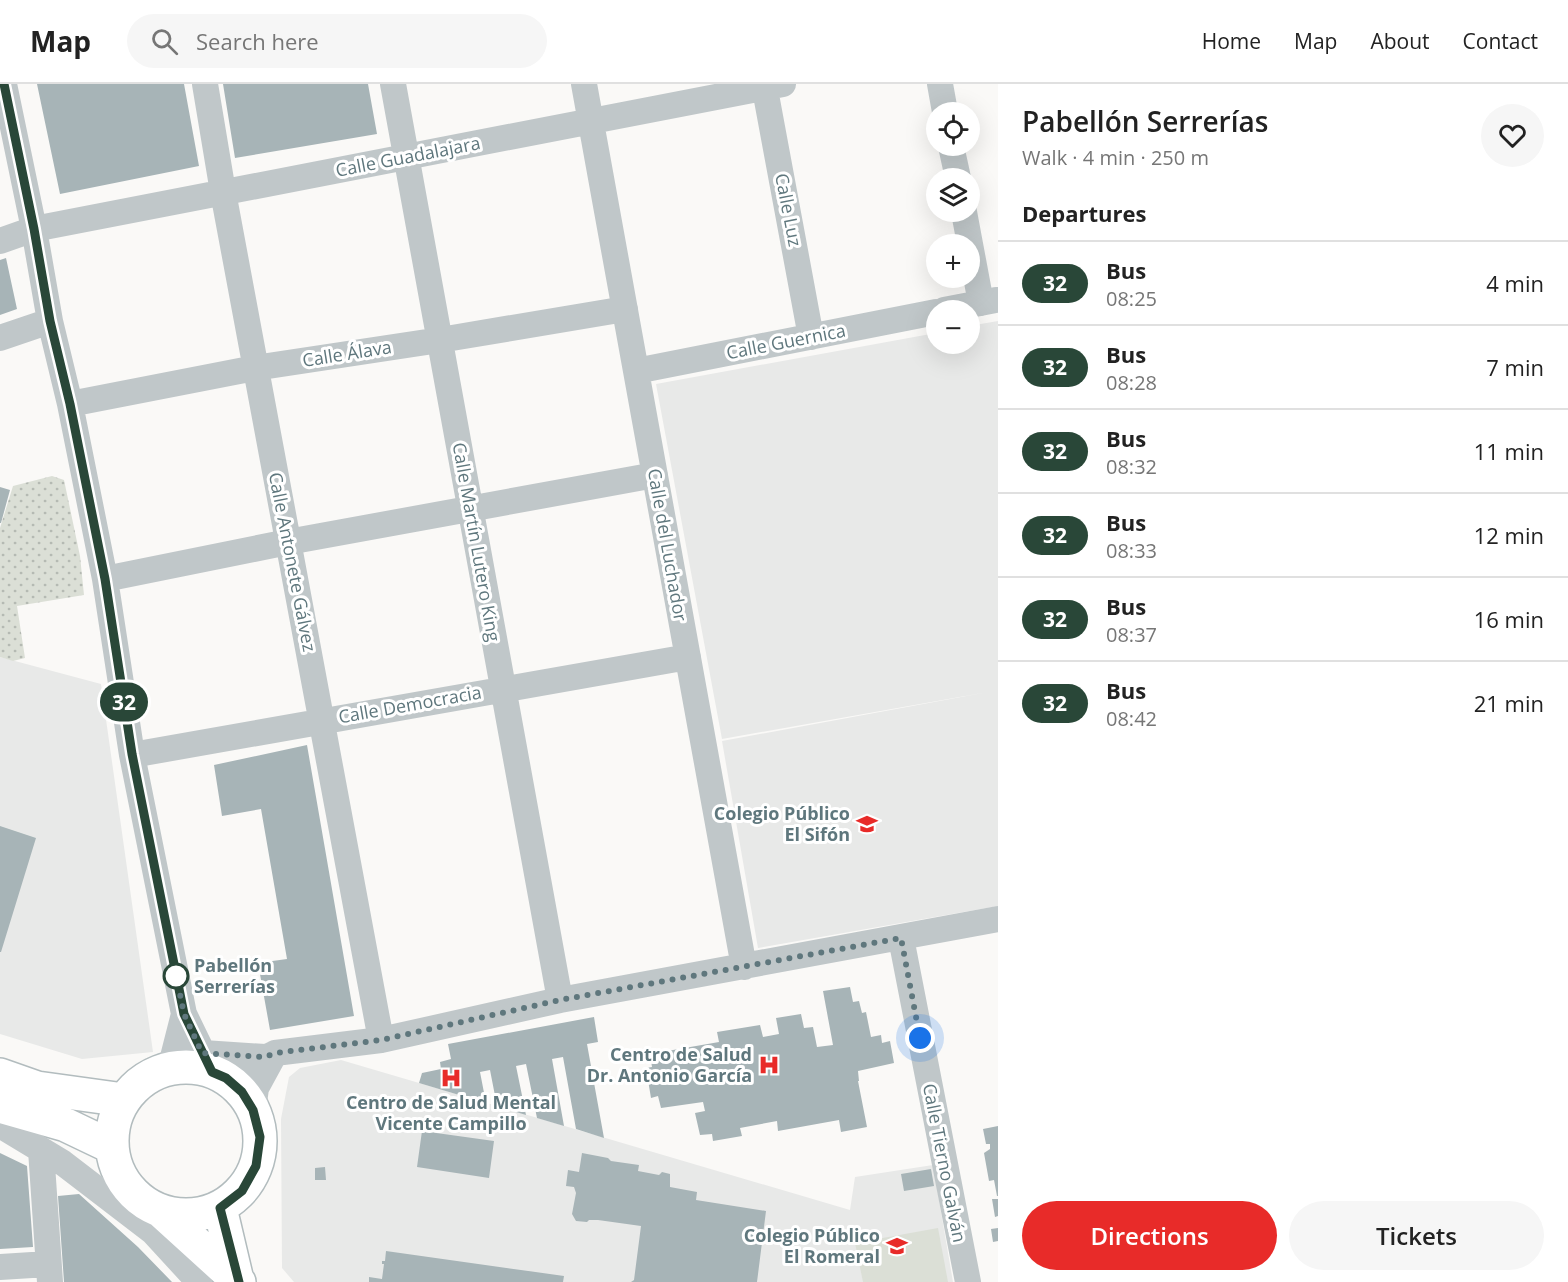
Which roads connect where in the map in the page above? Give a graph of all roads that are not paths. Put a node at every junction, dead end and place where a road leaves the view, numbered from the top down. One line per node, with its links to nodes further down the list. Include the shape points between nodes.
1 (206, 84): 10 (street, Calle Antonete Gálvez)
2 (393, 84): 9 (street, Calle Martín Lutero King)
3 (584, 84): 8 (street, Calle del Luchador)
4 (940, 84): 7 (street)
5 (770, 85): 8 (street, Calle Guadalajara); 18 (street, Calle Luz)
6 (3, 92): 12 (street)
7 (943, 102)
8 (591, 122): 9 (street, Calle Guadalajara); 15 (street, Calle del Luchador)
9 (406, 157): 10 (street, Calle Guadalajara); 20 (street, Calle Martín Lutero King)
10 (223, 192): 12 (street, Calle Guadalajara); 21 (street, Calle Antonete Gálvez)
11 (967, 222): 14 (street)
12 (34, 229): 13 (street, Calle Guadalajara); 17 (street)
13 (0, 241)
14 (990, 301)
15 (625, 309): 20 (street, Calle Álava); 22 (street, Calle del Luchador)
16 (926, 314): 18 (street, Calle Guernica)
17 (50, 321): 19 (street); 23 (street)
18 (811, 337): 22 (street, Calle Guernica)
19 (0, 338)
20 (440, 340): 21 (street, Calle Álava); 25 (street, Calle Martín Lutero King)
21 (255, 368): 23 (street, Calle Álava); 26 (street, Calle Antonete Gálvez)
22 (636, 371): 24 (street, Calle del Luchador)
23 (70, 404): 27 (street)
24 (655, 475): 25 (street); 28 (street, Calle del Luchador)
25 (470, 509): 26 (street); 29 (street, Calle Martín Lutero King)
26 (288, 542): 27 (street); 30 (street, Calle Antonete Gálvez)
27 (105, 579): 31 (street)
28 (688, 657): 29 (street, Calle Democracia); 34 (street, Calle del Luchador)
29 (503, 689): 30 (street, Calle Democracia); 35 (street, Calle Martín Lutero King)
30 (322, 721): 31 (street, Calle Democracia); 37 (street, Calle Antonete Gálvez)
31 (132, 754): 36 (street)
32 (998, 919): 33 (street)
33 (901, 938): 34 (street); 56 (street, Calle Tierno Galván)
34 (744, 967): 35 (street)
35 (560, 1000): 37 (street)
36 (184, 1014): 39 (street); 40 (street)
37 (381, 1040): 38 (street)
38 (270, 1055): 39 (street); 39 (street); 46 (street, via 256,1088)
39 (213, 1068): 40 (main road); 46 (main road, via 242,1092)
40 (170, 1069): 44 (main road, via 136,1086)
41 (0, 1075): 43 (main road)
42 (0, 1081): 43 (main road)
43 (37, 1088): 44 (main road)
44 (124, 1100): 48 (main road, via 114,1122)
45 (0, 1106): 48 (main road, via 66,1125)
46 (253, 1110): 50 (main road, via 260,1137 256,1166 242,1191)
47 (0, 1125): 49 (street)
48 (112, 1147): 51 (main road, via 119,1175 136,1198)
49 (41, 1150): 53 (street); 55 (street, via 153,1232)
50 (220, 1208): 51 (main road, via 191,1216); 54 (main road)
51 (162, 1212): 54 (main road)
52 (0, 1267): 53 (street)
53 (49, 1273)
54 (230, 1281)
55 (199, 1282)
56 (968, 1282)

